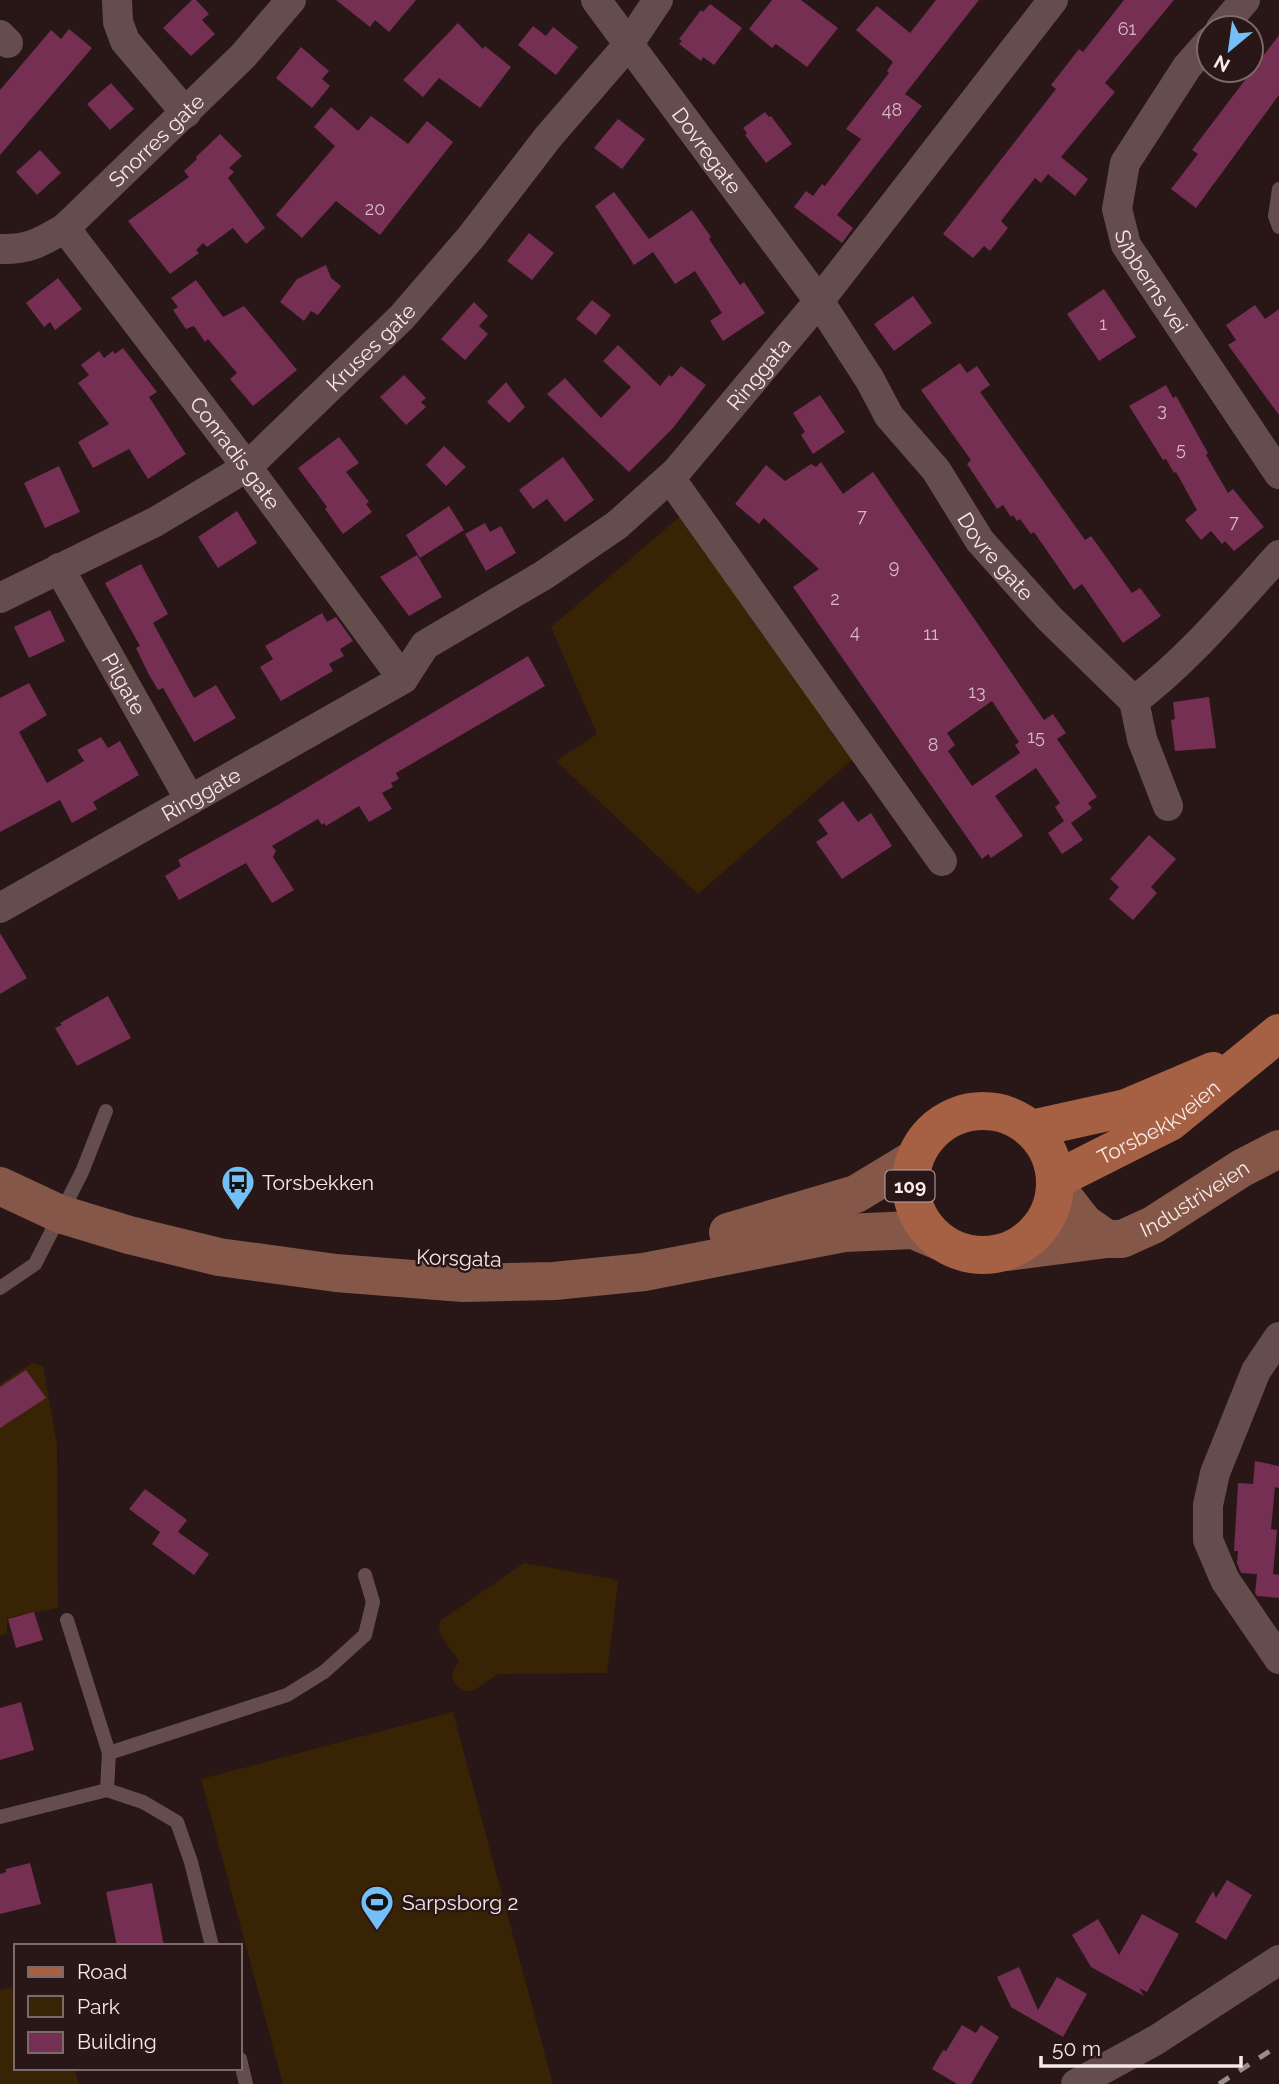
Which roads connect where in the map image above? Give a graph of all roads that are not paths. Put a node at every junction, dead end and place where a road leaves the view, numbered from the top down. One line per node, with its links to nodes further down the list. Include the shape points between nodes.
1 (117, 0): 10 (street, via 125,41)
2 (291, 0): 10 (street, Snorres gate)
3 (596, 0): 8 (street, Dovregate)
4 (658, 0): 8 (street, Kruses gate)
5 (1053, 0): 15 (street, Ringgata)
6 (1245, 0): 7 (street)
7 (1233, 14)
8 (628, 45): 15 (street, Dovregate); 16 (street, Kruses gate, via 402,317)
9 (1195, 58): 17 (street, Sibberns vei, via 1125,163 1117,209 1126,245)
10 (186, 113): 13 (street, Snorres gate)
11 (1279, 189): 12 (lane, via 1275,216)
12 (1279, 227)
13 (65, 228): 14 (street, Snorres gate, via 35,245); 16 (street, Conradis gate)
14 (0, 249)
15 (819, 302): 18 (street, Ringgata); 23 (street, Dovre gate, via 889,416 936,470 980,541 1049,618)
16 (247, 467): 20 (street, Kruses gate, via 155,522); 22 (street, Conradis gate)
17 (1279, 474)
18 (670, 478): 22 (street, Ringgata, via 607,533 425,645); 26 (street)
19 (1279, 555): 23 (street, via 1216,626)
20 (59, 568): 21 (street, Kruses gate); 24 (street, Pilgate)
21 (0, 598)
22 (402, 679): 24 (street, Ringgate)
23 (1134, 701): 25 (street, via 1142,739)
24 (191, 800): 27 (street, Ringgate)
25 (1168, 806)
26 (942, 861)
27 (0, 908)
28 (1266, 1044): 30 (main road, Torsbekkveien, via 1126,1108); 34 (main road, Torsbekkveien, via 1170,1122)
29 (106, 1111): 36 (lane)
30 (1031, 1129): 32 (main road, 109, via 1011,1116 988,1111 964,1113 926,1138); 34 (main road, 109, via 1052,1161)
31 (1279, 1149): 37 (street, Industriveien, via 1153,1225 1122,1239)
32 (914, 1159): 36 (street, Korsgata, via 856,1194 761,1223 657,1248 561,1259 486,1260 323,1250); 38 (main road, 109, via 913,1204 923,1225)
33 (0, 1164): 36 (street, Korsgata)
34 (1055, 1183): 37 (street, via 1084,1223); 39 (main road, via 1052,1207 1041,1226)
35 (0, 1186): 36 (street)
36 (65, 1204): 38 (street, Korsgata, via 129,1236 219,1257 336,1273 463,1283 554,1281 644,1272 844,1233 913,1230); 40 (lane, via 35,1264)
37 (1107, 1239): 39 (street, Industriveien)
38 (939, 1241): 39 (main road, 109, via 960,1253)
39 (1008, 1252)
40 (0, 1288)
41 (1279, 1337): 44 (street, via 1256,1371 1215,1473 1208,1505 1208,1540 1224,1580)
42 (365, 1576): 45 (lane, via 373,1602 365,1635 324,1672 287,1695)
43 (67, 1620): 45 (lane)
44 (1279, 1659)
45 (109, 1753): 46 (lane)
46 (107, 1790): 47 (lane); 48 (lane, via 143,1802 177,1822)
47 (0, 1817)
48 (212, 1944)
49 (1279, 1961): 50 (street, via 1156,2040)
50 (1076, 2084)

